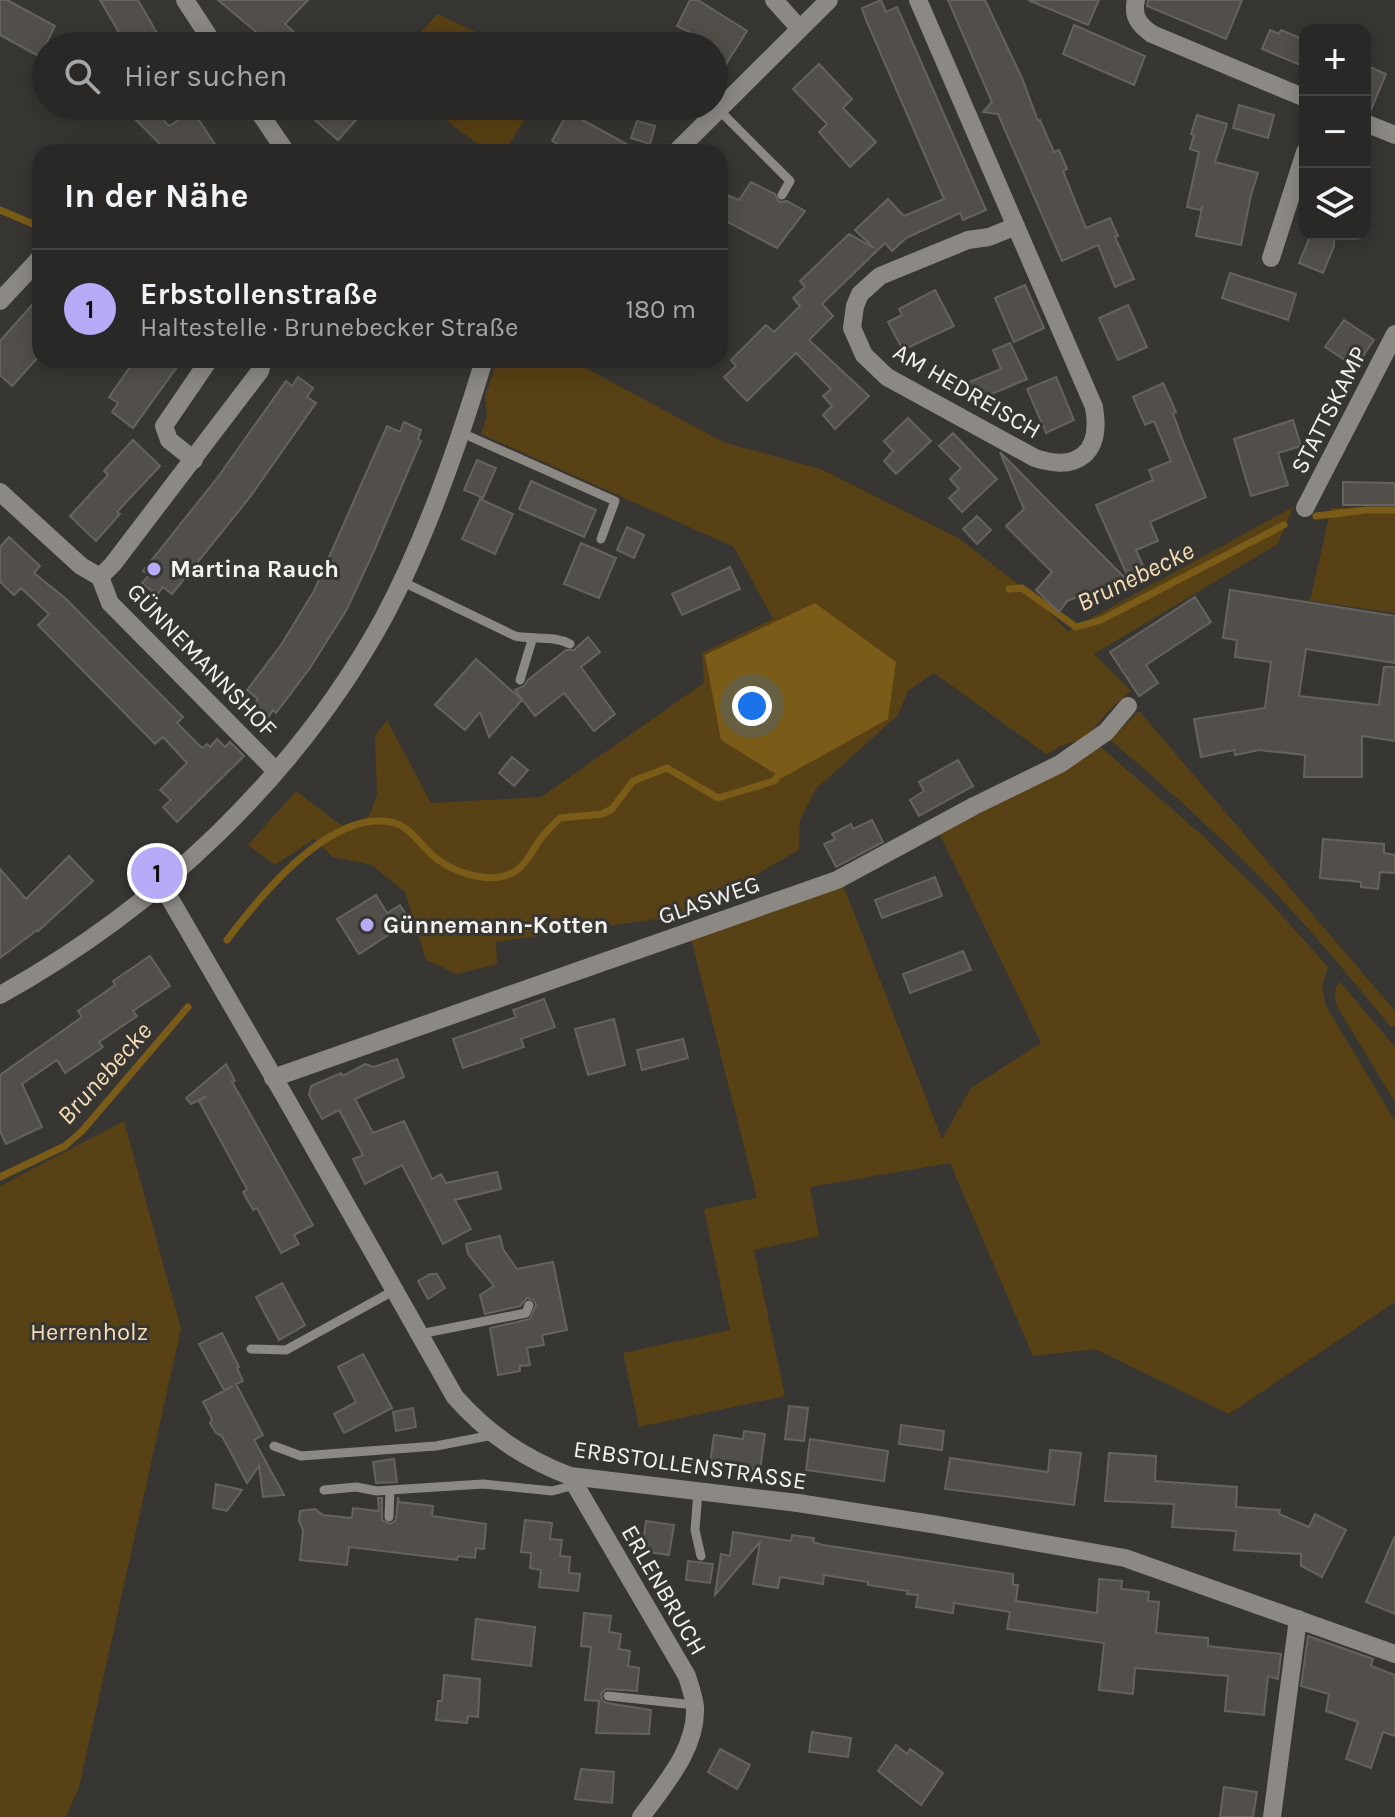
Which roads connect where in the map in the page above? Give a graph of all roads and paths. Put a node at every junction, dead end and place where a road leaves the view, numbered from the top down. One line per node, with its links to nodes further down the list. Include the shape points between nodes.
1 (185, 0): 7 (street)
2 (774, 0): 6 (street)
3 (829, 0): 6 (street)
4 (918, 0): 19 (street, AM HEDREISCH)
5 (1136, 0): 8 (street, via 1137,19 1152,34)
6 (800, 29): 9 (street)
7 (206, 32)
8 (1300, 96)
9 (728, 101)
10 (728, 119): 18 (lane, via 790,181)
11 (264, 120): 15 (street)
12 (709, 120): 16 (street)
13 (1371, 125): 14 (street)
14 (1395, 135)
15 (281, 144)
16 (684, 144)
17 (1300, 168): 20 (street)
18 (782, 195)
19 (1016, 226): 19 (street, AM HEDREISCH, via 1094,407 1093,442 1079,459 1068,463 1035,458 887,377 864,355 852,328 860,294 880,276)
20 (1271, 258)
21 (32, 267): 22 (street)
22 (0, 301)
23 (1395, 334): 30 (street, STATTSKAMP)
24 (204, 368): 28 (street, via 164,426 169,440)
25 (261, 368): 28 (street, GÜNNEMANNSHOF)
26 (482, 368): 27 (street)
27 (462, 433): 31 (lane, via 615,501); 33 (street)
28 (194, 460): 32 (street, GÜNNEMANNSHOF)
29 (0, 492): 32 (street, GÜNNEMANNSHOF)
30 (1305, 508)
31 (601, 539)
32 (100, 577): 38 (street, GÜNNEMANNSHOF, via 110,603)
33 (401, 581): 34 (lane); 38 (street, via 339,692)
34 (532, 640): 35 (lane, via 559,638); 36 (lane)
35 (570, 644)
36 (520, 680)
37 (1128, 706): 41 (street, GLASWEG, via 1106,732 1060,764 837,880)
38 (276, 771): 39 (street)
39 (162, 885): 40 (street, via 92,939); 41 (street, ERBSTOLLENSTRASSE)
40 (0, 995)
41 (273, 1078): 42 (street, ERBSTOLLENSTRASSE)
42 (395, 1290): 44 (street, ERBSTOLLENSTRASSE); 45 (lane, via 286,1350)
43 (529, 1305): 44 (lane, via 526,1313)
44 (420, 1334): 46 (street, ERBSTOLLENSTRASSE, via 455,1397)
45 (251, 1349)
46 (493, 1435): 47 (lane, via 436,1446 301,1456); 48 (street, ERBSTOLLENSTRASSE)
47 (274, 1446)
48 (572, 1481): 50 (lane, via 552,1491 483,1484); 51 (street, ERBSTOLLENSTRASSE); 57 (street, ERLENBRUCH, via 687,1676)
49 (324, 1490): 50 (lane)
50 (390, 1490): 52 (lane)
51 (698, 1491): 53 (lane, via 695,1530); 54 (street, ERBSTOLLENSTRASSE, via 845,1510 1125,1558)
52 (389, 1517)
53 (701, 1556)
54 (1298, 1619): 55 (street, ERBSTOLLENSTRASSE); 59 (street)
55 (1395, 1654)
56 (608, 1696): 57 (lane)
57 (695, 1705): 58 (street, via 685,1751)
58 (641, 1817)
59 (1272, 1817)

